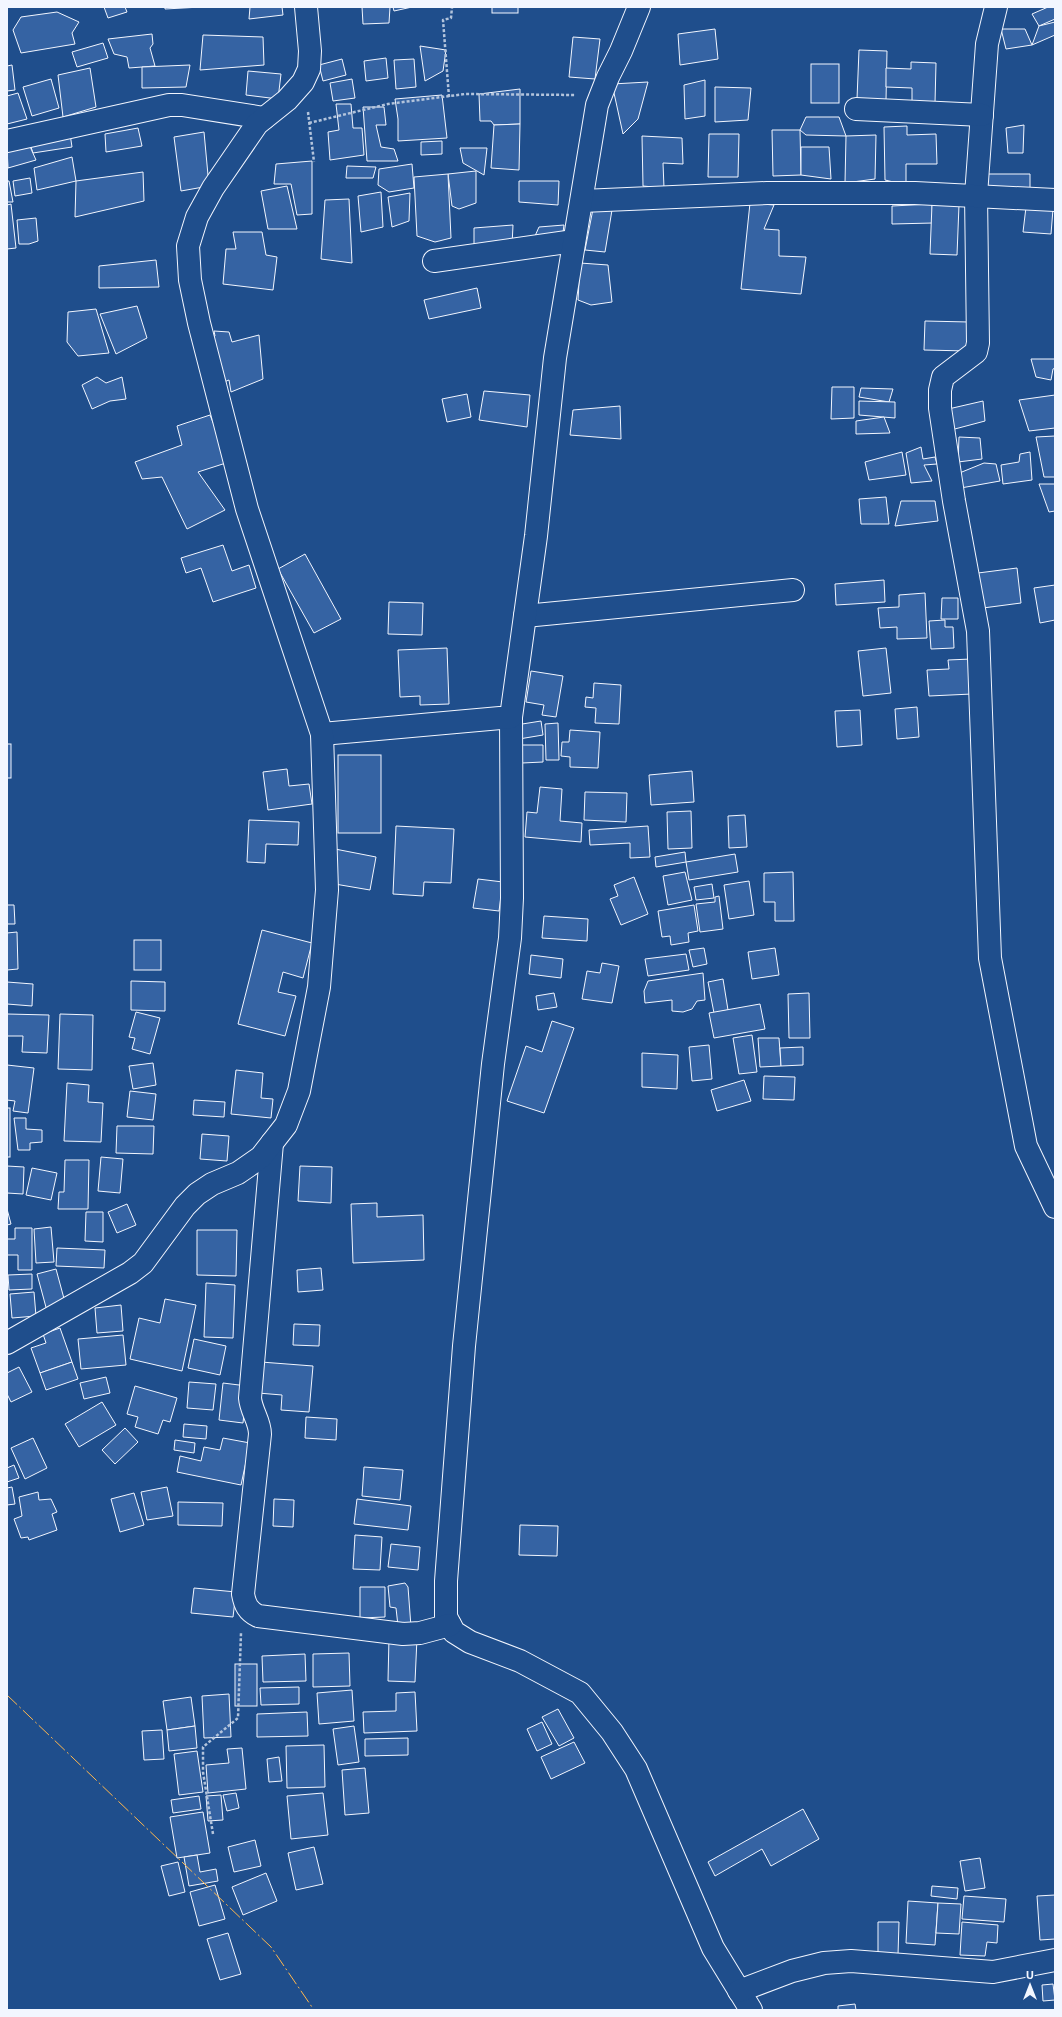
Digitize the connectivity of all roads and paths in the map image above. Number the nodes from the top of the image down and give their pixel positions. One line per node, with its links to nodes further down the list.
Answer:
1 (306, 7): 9 (street)
2 (452, 7): 5 (path)
3 (639, 7): 6 (street)
4 (996, 7): 8 (street)
5 (449, 97): 6 (path); 11 (path)
6 (601, 97): 14 (street)
7 (856, 109): 8 (street)
8 (982, 115): 12 (street)
9 (264, 118): 10 (street); 20 (street)
10 (7, 141)
11 (314, 162)
12 (976, 195): 13 (street); 14 (street); 22 (street)
13 (1055, 200)
14 (582, 201): 15 (street)
15 (574, 241): 16 (street); 18 (street)
16 (434, 261)
17 (793, 590): 18 (street)
18 (525, 616): 19 (street)
19 (511, 717): 20 (street); 25 (street)
20 (322, 734): 21 (street)
21 (272, 1143): 23 (street); 24 (street)
22 (1055, 1207)
23 (7, 1343)
24 (243, 1594): 25 (street); 26 (path)
25 (450, 1625): 28 (street)
26 (213, 1834)
27 (1055, 1960): 28 (street)
28 (739, 1991): 29 (street)
29 (751, 2010)

